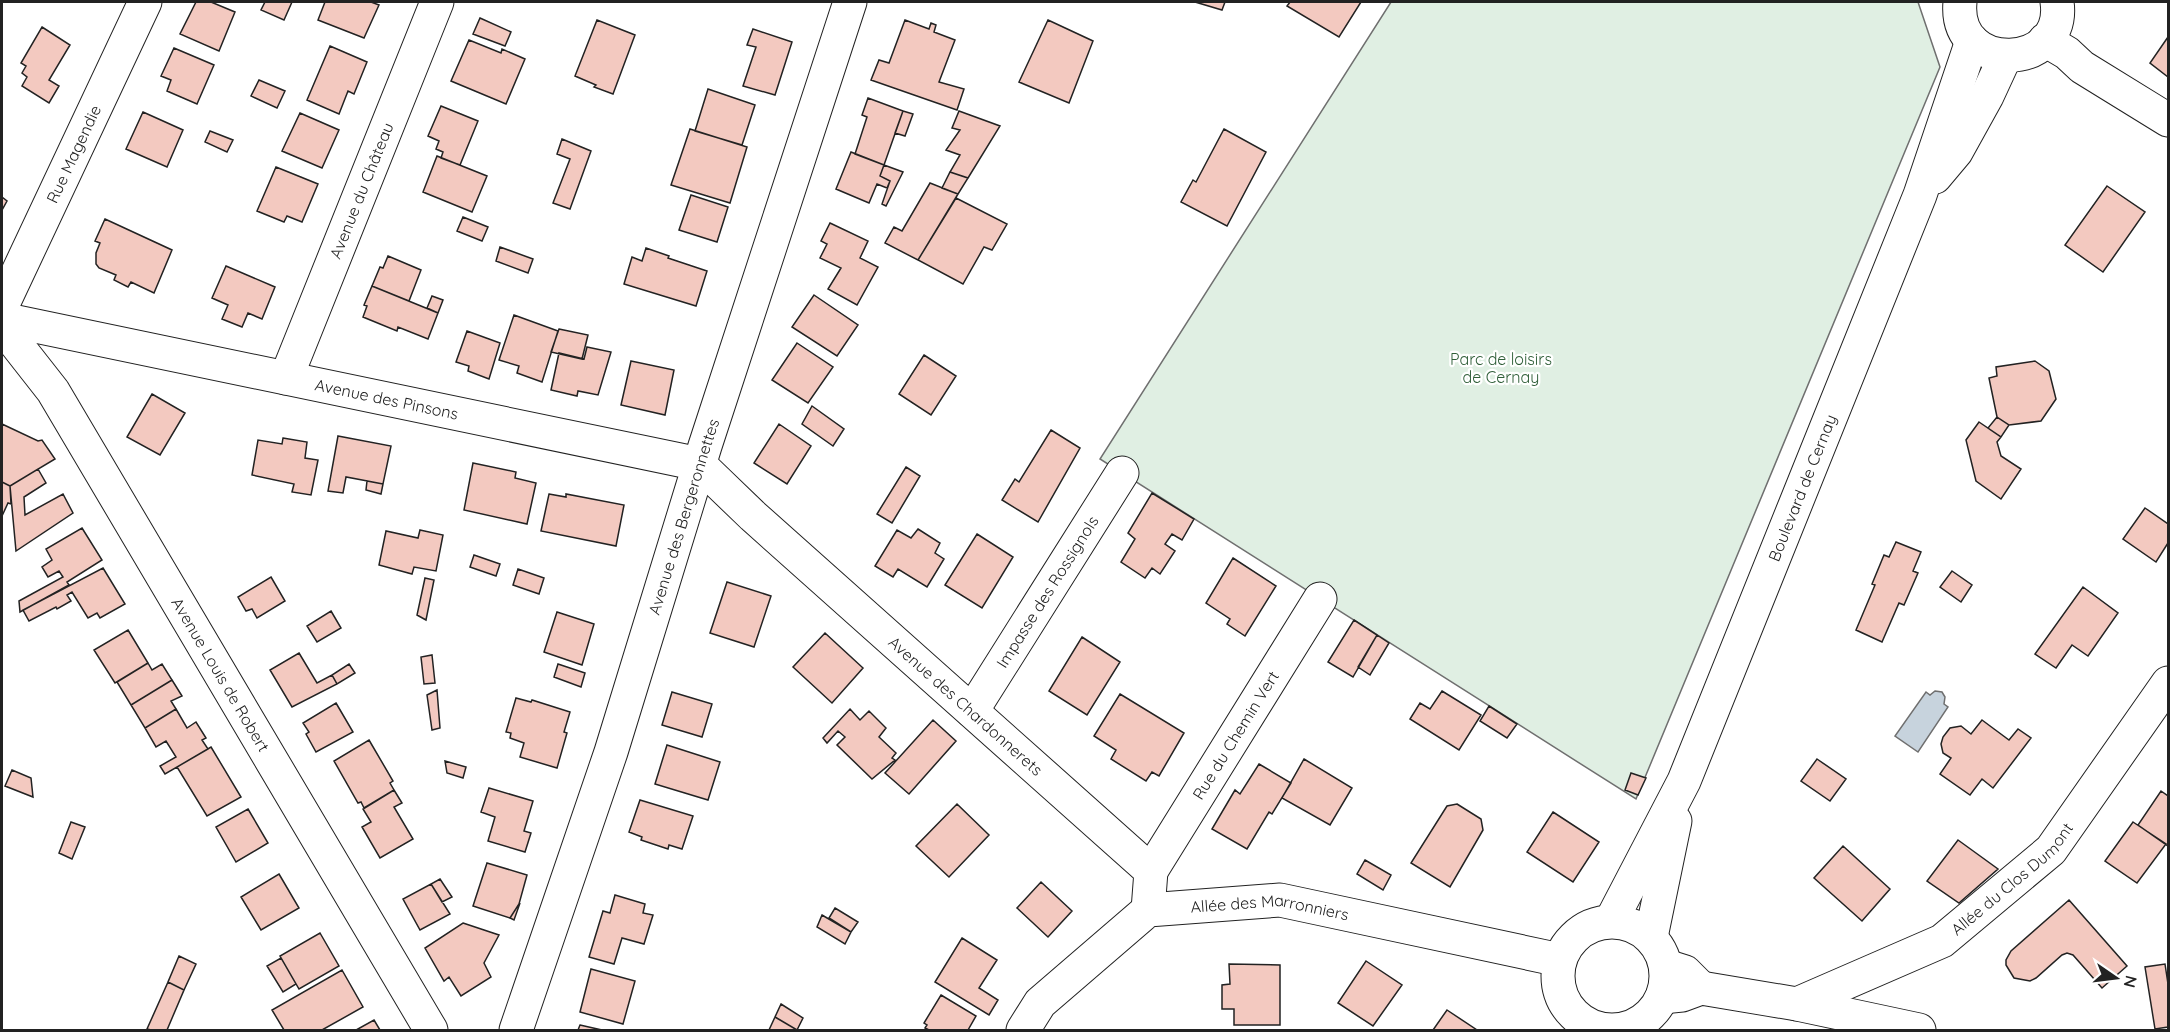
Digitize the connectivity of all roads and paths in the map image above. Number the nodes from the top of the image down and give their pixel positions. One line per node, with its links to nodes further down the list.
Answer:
1 (145, 2): 11 (street, Rue Magendie)
2 (437, 2): 14 (street, Avenue du Château)
3 (850, 2): 15 (street, Avenue des Bergeronnettes)
4 (1960, 2): 6 (street)
5 (2057, 2): 7 (street)
6 (1972, 40): 8 (street); 10 (street, Boulevard de Cernay)
7 (2045, 40): 8 (street); 9 (street)
8 (2006, 57): 10 (street, Boulevard de Cernay)
9 (2169, 120)
10 (1920, 195): 20 (street, Boulevard de Cernay)
11 (2, 306)
12 (2, 319): 14 (street, Avenue des Pinsons)
13 (2, 326): 29 (street, Avenue Louis de Robert)
14 (286, 378): 15 (street, Avenue des Pinsons)
15 (699, 464): 19 (street, Avenue des Chardonnerets); 30 (street, Avenue des Bergeronnettes)
16 (1122, 473): 19 (street, Impasse des Rossignols)
17 (1320, 598): 21 (street, Rue du Chemin Vert)
18 (2169, 683): 27 (street, Allée du Clos Dumont)
19 (972, 711): 21 (street, Avenue des Chardonnerets)
20 (1684, 781): 23 (street, Boulevard de Cernay); 24 (street, Boulevard de Cernay)
21 (1151, 871): 22 (street)
22 (1149, 910): 25 (street, Allée des Marronniers); 31 (street)
23 (1611, 921): 24 (street); 25 (street)
24 (1651, 937): 26 (street)
25 (1560, 960): 28 (street)
26 (1664, 981): 27 (street); 32 (street)
27 (1797, 1004): 33 (street)
28 (1566, 1020): 32 (street)
29 (431, 1030)
30 (516, 1030)
31 (1023, 1030)
32 (1613, 1030)
33 (1919, 1030)

